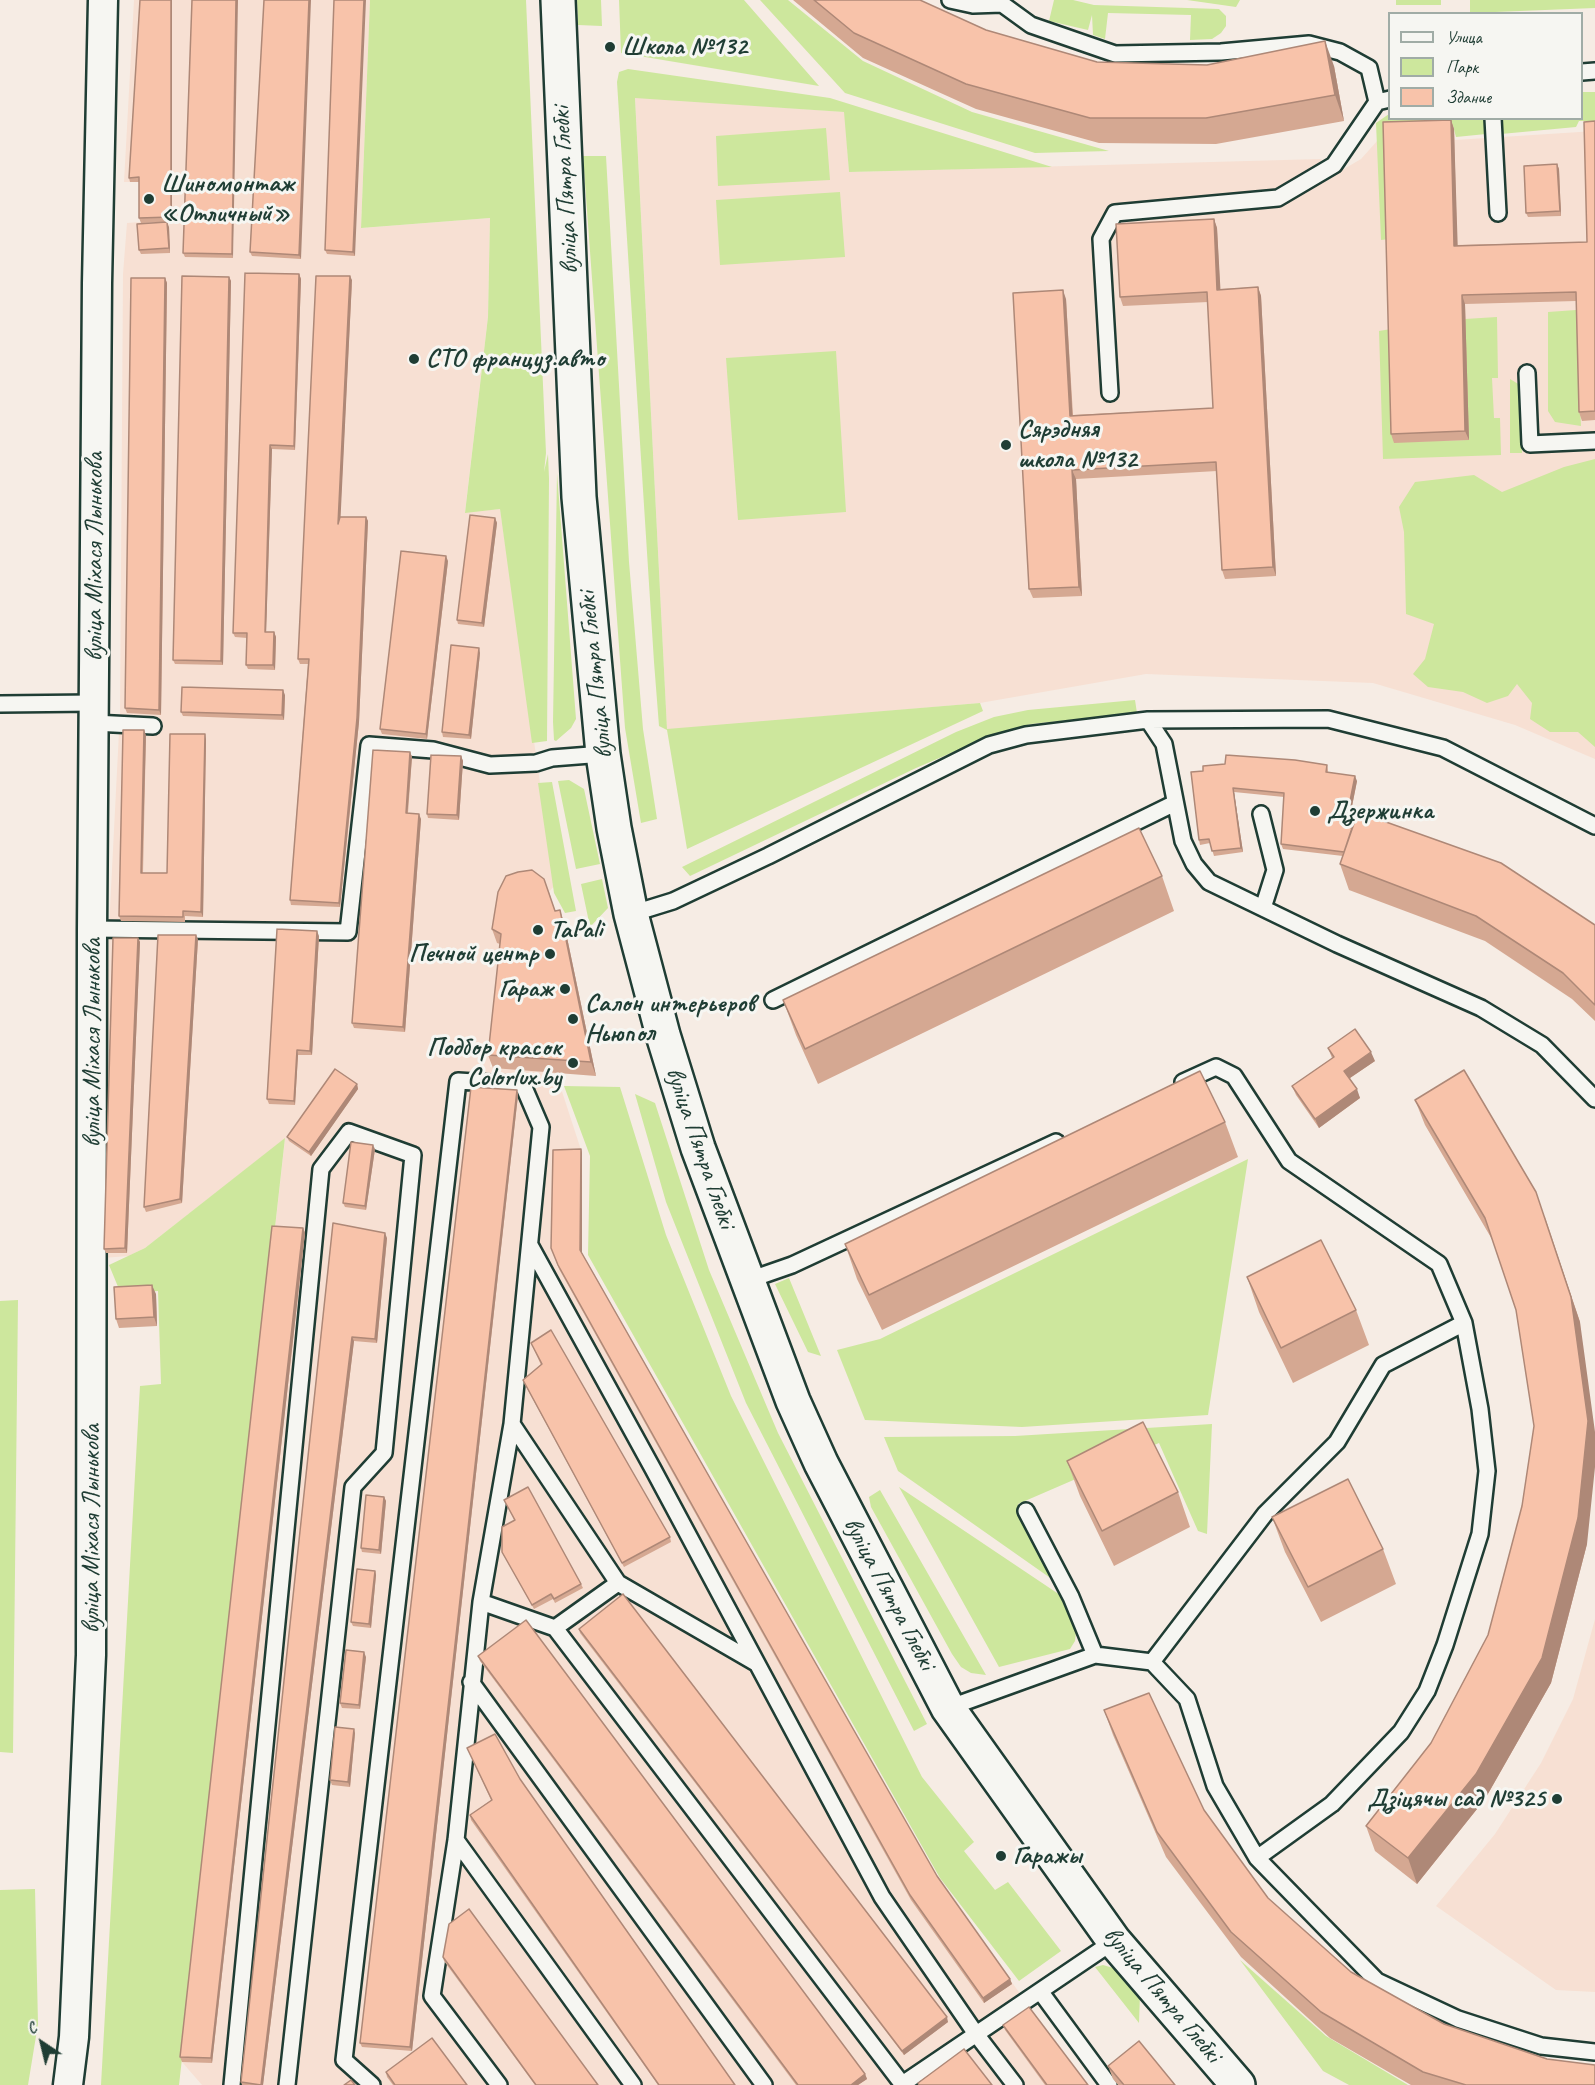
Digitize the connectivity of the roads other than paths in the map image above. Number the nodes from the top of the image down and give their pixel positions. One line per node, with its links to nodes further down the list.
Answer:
1 (103, 0): 12 (street, вуліца Міхася Лынькова)
2 (558, 0): 15 (main road, вуліца Пятра Глебкі)
3 (950, 0): 4 (lane)
4 (1004, 2): 5 (lane)
5 (1383, 100): 9 (lane)
6 (1493, 120): 7 (lane)
7 (1498, 213)
8 (1527, 373): 10 (lane)
9 (1110, 393)
10 (1595, 441)
11 (0, 704): 12 (lane)
12 (94, 713): 14 (lane); 21 (street, вуліца Міхася Лынькова)
13 (1148, 720): 16 (lane); 18 (lane); 20 (lane)
14 (153, 726)
15 (603, 754): 20 (main road, вуліца Пятра Глебкі); 21 (lane)
16 (1175, 803): 19 (lane); 22 (lane)
17 (1262, 814): 19 (lane)
18 (1595, 826)
19 (1263, 908): 24 (lane)
20 (631, 914): 27 (main road, вуліца Пятра Глебкі)
21 (92, 928): 45 (street, вуліца Міхася Лынькова)
22 (773, 1000)
23 (1172, 1087): 28 (lane)
24 (1595, 1099)
25 (1075, 1133): 27 (lane)
26 (530, 1245): 29 (lane); 36 (lane); 48 (lane)
27 (746, 1281): 38 (main road, вуліца Пятра Глебкі)
28 (1464, 1323): 35 (lane); 40 (lane)
29 (512, 1424): 31 (lane); 32 (lane)
30 (1026, 1511): 34 (lane)
31 (618, 1583): 33 (lane); 36 (lane)
32 (481, 1602): 33 (lane); 37 (lane)
33 (555, 1628): 52 (lane)
34 (1095, 1655): 35 (lane); 38 (lane)
35 (1152, 1662): 40 (lane)
36 (758, 1664): 43 (lane)
37 (471, 1682): 39 (lane); 51 (lane)
38 (948, 1708): 41 (main road, вуліца Пятра Глебкі)
39 (456, 1840): 49 (lane); 50 (lane)
40 (1257, 1858): 44 (lane)
41 (1114, 1941): 42 (lane); 55 (main road, вуліца Пятра Глебкі)
42 (1040, 1991): 43 (lane); 54 (lane)
43 (976, 2034): 52 (lane); 53 (lane)
44 (1595, 2052)
45 (68, 2085)
46 (232, 2085): 47 (lane)
47 (287, 2085)
48 (372, 2085)
49 (499, 2085)
50 (633, 2085)
51 (764, 2085)
52 (902, 2085)
53 (1015, 2085)
54 (1109, 2085)
55 (1238, 2085)

